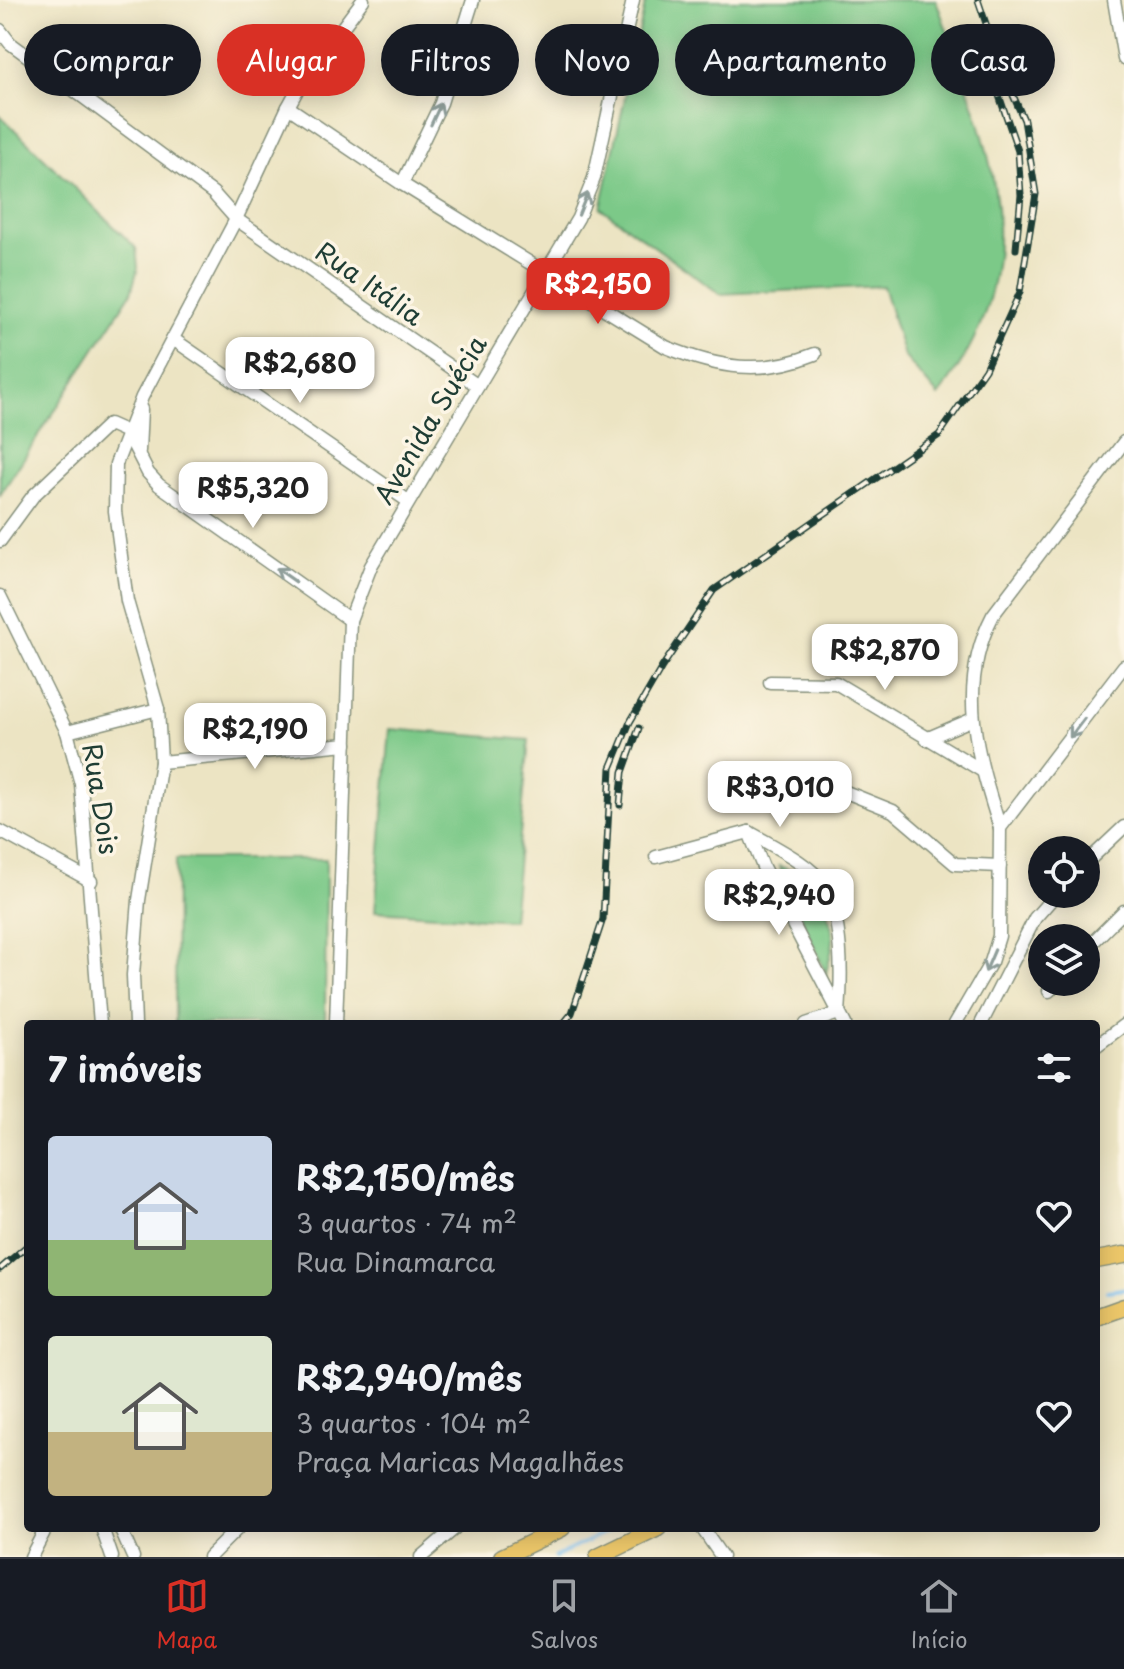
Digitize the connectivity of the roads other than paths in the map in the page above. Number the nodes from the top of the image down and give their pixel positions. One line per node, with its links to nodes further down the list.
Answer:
1 (363, 0): 7 (street)
2 (473, 0): 8 (street, one-way to 2)
3 (633, 0): 10 (street, Avenida Suécia, one-way to 3)
4 (1114, 0): 6 (street)
5 (0, 30): 9 (street, Rua Itália)
6 (1124, 59)
7 (288, 107): 8 (street); 9 (street)
8 (402, 184): 10 (street)
9 (236, 219): 11 (street); 13 (street, Rua Itália)
10 (546, 273): 12 (street); 13 (street, Avenida Suécia)
11 (173, 339): 14 (street); 18 (street)
12 (815, 354)
13 (478, 386): 18 (street, Avenida Suécia)
14 (142, 397): 15 (street); 17 (street)
15 (127, 432): 17 (street); 19 (street); 24 (street)
16 (1124, 442): 25 (street)
17 (139, 454): 21 (street, one-way to 17)
18 (408, 501): 21 (street, Avenida Suécia)
19 (0, 541)
20 (0, 596): 26 (street, Rua Dois)
21 (350, 620): 28 (street, Avenida Suécia)
22 (1124, 666): 33 (street, one-way to 33)
23 (770, 682): 27 (street)
24 (158, 709): 26 (street); 29 (street)
25 (973, 719): 27 (street); 30 (street)
26 (67, 732): 41 (street, Rua Dois)
27 (926, 739): 30 (street)
28 (346, 744): 29 (street); 48 (street, Avenida Suécia)
29 (161, 762): 47 (street)
30 (981, 770): 33 (street)
31 (779, 778): 39 (street)
32 (1124, 827): 36 (street)
33 (1000, 828): 39 (street)
34 (0, 831): 41 (street)
35 (749, 832): 37 (street); 38 (street); 40 (street)
36 (1100, 850)
37 (656, 857)
38 (793, 858): 40 (street); 45 (street)
39 (1000, 866): 49 (street, one-way to 49)
40 (763, 867): 45 (street)
41 (91, 881): 46 (street, Rua Dois)
42 (1044, 908): 50 (street)
43 (1124, 911): 44 (street)
44 (1100, 935)
45 (842, 1019)
46 (100, 1020)
47 (135, 1020)
48 (336, 1020)
49 (957, 1020)
50 (983, 1020)
51 (1124, 1025): 52 (street)
52 (1100, 1043)
53 (1124, 1255): 54 (main road)
54 (1100, 1259)
55 (1124, 1307): 56 (main road)
56 (1100, 1316)
57 (44, 1532): 65 (street)
58 (103, 1532): 66 (street)
59 (122, 1532): 67 (street)
60 (234, 1532): 68 (street)
61 (450, 1532): 69 (street)
62 (554, 1532): 70 (main road)
63 (650, 1532): 71 (main road)
64 (705, 1532): 72 (street)
65 (31, 1557)
66 (112, 1557)
67 (133, 1557)
68 (209, 1557)
69 (421, 1557)
70 (502, 1557)
71 (598, 1557)
72 (722, 1557)

